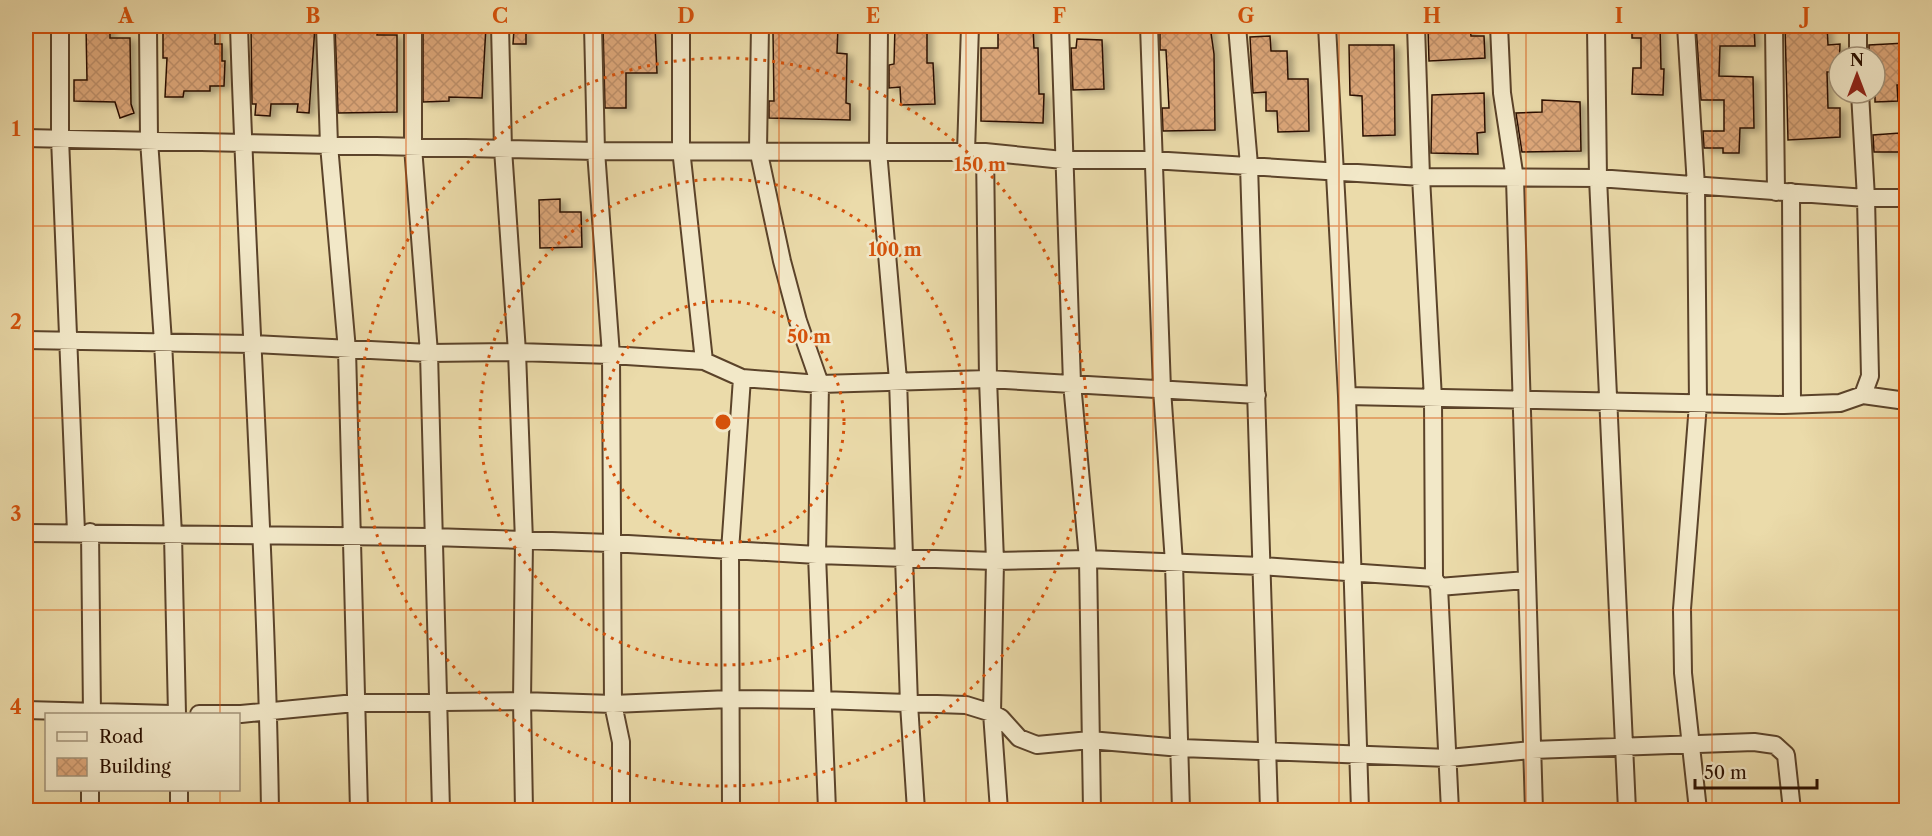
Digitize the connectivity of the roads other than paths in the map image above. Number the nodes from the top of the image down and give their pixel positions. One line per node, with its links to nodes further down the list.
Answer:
1 (60, 26): 25 (street)
2 (148, 26): 26 (street)
3 (239, 26): 27 (street)
4 (325, 26): 28 (street)
5 (413, 26): 29 (street)
6 (500, 26): 30 (street)
7 (593, 26): 33 (street)
8 (681, 26): 31 (street)
9 (760, 26): 32 (street)
10 (879, 26): 34 (street)
11 (970, 26): 35 (street)
12 (1060, 26): 37 (street)
13 (1149, 26): 38 (street)
14 (1237, 26): 39 (street)
15 (1327, 26): 40 (street)
16 (1416, 26): 41 (street)
17 (1499, 26): 43 (street)
18 (1596, 26): 42 (street)
19 (1686, 26): 44 (street)
20 (1774, 26): 45 (street)
21 (1858, 26): 22 (street)
22 (1858, 45)
23 (1861, 105): 46 (street)
24 (26, 138): 25 (street)
25 (60, 138): 26 (street); 49 (street)
26 (149, 140): 27 (street); 50 (street)
27 (243, 143): 28 (street); 51 (street)
28 (329, 145): 29 (street); 52 (street)
29 (413, 147): 30 (street); 54 (street)
30 (503, 149): 33 (street); 53 (street)
31 (681, 149): 32 (street); 33 (street); 56 (street)
32 (758, 150): 34 (street); 60 (street)
33 (596, 151): 55 (street)
34 (878, 151): 35 (street); 59 (street)
35 (966, 152): 36 (street)
36 (985, 152): 37 (street); 58 (street)
37 (1063, 160): 38 (street); 61 (street)
38 (1152, 160): 39 (street); 62 (street)
39 (1249, 165): 40 (street); 63 (street)
40 (1333, 171): 41 (street); 65 (street)
41 (1421, 177): 43 (street); 66 (street)
42 (1598, 178): 43 (street); 44 (street); 68 (street)
43 (1515, 179): 67 (street)
44 (1696, 186): 45 (street); 70 (street)
45 (1783, 192): 46 (street); 71 (street)
46 (1866, 198): 47 (street); 64 (street)
47 (1906, 198)
48 (26, 340): 49 (street)
49 (70, 340): 50 (street); 72 (street)
50 (163, 342): 51 (street); 74 (street)
51 (252, 344): 52 (street); 75 (street)
52 (347, 350): 54 (street); 76 (street)
53 (517, 352): 54 (street); 55 (street); 78 (street)
54 (429, 353): 77 (street)
55 (611, 355): 56 (street); 79 (street)
56 (704, 361): 57 (street)
57 (742, 378): 60 (street); 80 (street)
58 (988, 379): 59 (street); 61 (street); 84 (street)
59 (898, 380): 60 (street); 82 (street)
60 (820, 384): 81 (street)
61 (1072, 384): 62 (street); 83 (street)
62 (1162, 389): 63 (street); 85 (street)
63 (1257, 394): 86 (street)
64 (1863, 395): 69 (street); 71 (street)
65 (1347, 396): 66 (street); 87 (street)
66 (1433, 399): 67 (street); 89 (street)
67 (1521, 401): 68 (street); 88 (street)
68 (1608, 401): 70 (street); 105 (street)
69 (1906, 402)
70 (1698, 404): 71 (street); 104 (street)
71 (1792, 404)
72 (83, 532): 73 (street); 74 (street); 99 (street)
73 (26, 533)
74 (173, 535): 75 (street); 100 (street)
75 (263, 535): 76 (street); 98 (street)
76 (352, 536): 77 (street); 94 (street)
77 (432, 537): 78 (street); 92 (street)
78 (525, 542): 79 (street); 93 (street)
79 (611, 543): 80 (street); 95 (street)
80 (730, 551): 81 (street); 90 (street)
81 (817, 555): 82 (street); 91 (street)
82 (906, 557): 84 (street); 96 (street)
83 (1088, 560): 84 (street); 85 (street); 103 (street)
84 (995, 561): 101 (street)
85 (1174, 563): 86 (street); 106 (street)
86 (1261, 566): 87 (street); 107 (street)
87 (1351, 572): 89 (street); 109 (street)
88 (1527, 580): 89 (street); 108 (street)
89 (1437, 583): 110 (street)
90 (730, 699): 91 (street); 95 (street); 120 (street)
91 (821, 700): 96 (street); 121 (street)
92 (436, 701): 93 (street); 94 (street); 117 (street)
93 (522, 701): 95 (street); 118 (street)
94 (355, 703): 98 (street); 116 (street)
95 (612, 704): 119 (street)
96 (909, 704): 101 (street); 122 (street)
97 (26, 710): 99 (street)
98 (268, 710): 102 (street); 115 (street)
99 (92, 713)
100 (177, 713)
101 (992, 713): 103 (street); 123 (street)
102 (240, 714)
103 (1090, 740): 106 (street); 124 (street)
104 (1691, 742): 105 (street); 131 (street); 132 (street)
105 (1624, 747): 108 (street); 130 (street)
106 (1181, 748): 107 (street); 125 (street)
107 (1268, 749): 109 (street); 126 (street)
108 (1532, 750): 110 (street); 129 (street)
109 (1358, 754): 110 (street); 127 (street)
110 (1449, 758): 128 (street)
111 (90, 791): 113 (street)
112 (179, 791): 114 (street)
113 (90, 810)
114 (179, 810)
115 (270, 810)
116 (359, 810)
117 (441, 810)
118 (524, 810)
119 (621, 810)
120 (731, 810)
121 (827, 810)
122 (916, 810)
123 (999, 810)
124 (1092, 810)
125 (1181, 810)
126 (1269, 810)
127 (1360, 810)
128 (1450, 810)
129 (1534, 810)
130 (1627, 810)
131 (1698, 810)
132 (1792, 810)

